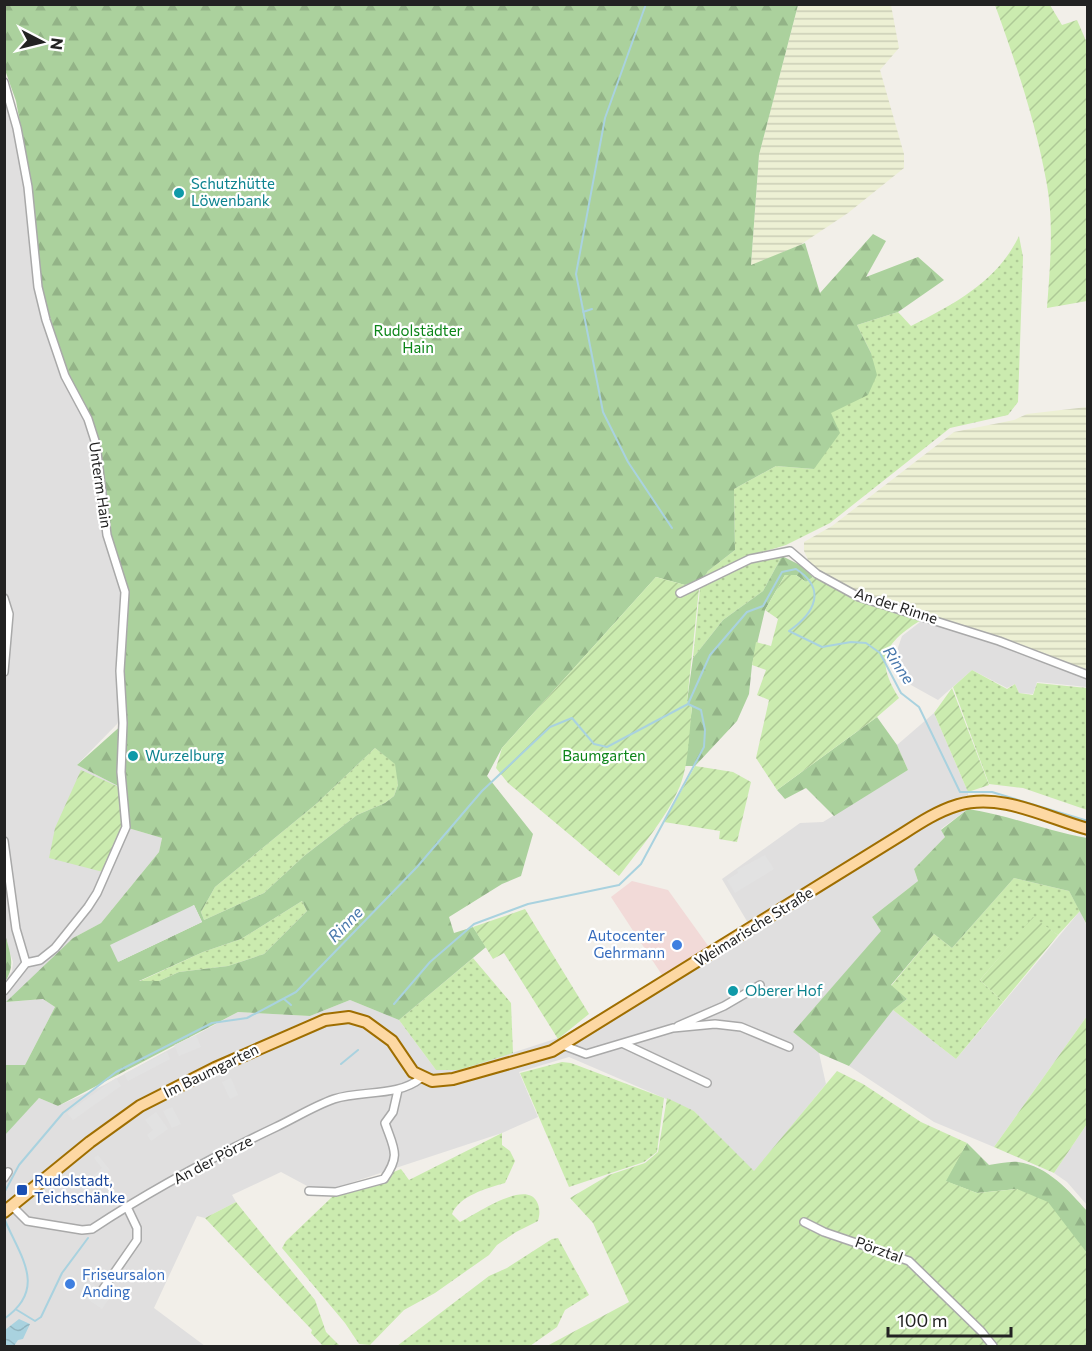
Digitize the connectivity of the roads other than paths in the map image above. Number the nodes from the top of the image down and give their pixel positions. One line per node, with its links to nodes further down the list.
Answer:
1 (4, 82): 8 (street, Unterm Hain)
2 (680, 593): 5 (street, An der Rinne)
3 (4, 598): 4 (street)
4 (4, 672)
5 (1088, 675)
6 (1088, 830): 13 (main road, Weimarische Straße)
7 (4, 842): 8 (street)
8 (26, 963): 10 (street)
9 (760, 985): 11 (street)
10 (4, 991)
11 (673, 1028): 12 (street); 14 (street)
12 (624, 1044): 13 (street); 16 (street)
13 (565, 1046): 15 (main road, Weimarische Straße)
14 (789, 1047)
15 (421, 1078): 17 (street, An der Pörze); 20 (main road, Im Baumgarten)
16 (708, 1083)
17 (398, 1089): 18 (street); 19 (street, An der Pörze)
18 (309, 1191)
19 (127, 1207): 20 (street, An der Pörze); 22 (street)
20 (8, 1209)
21 (804, 1222): 23 (street, Pörztal)
22 (103, 1289)
23 (993, 1347)

